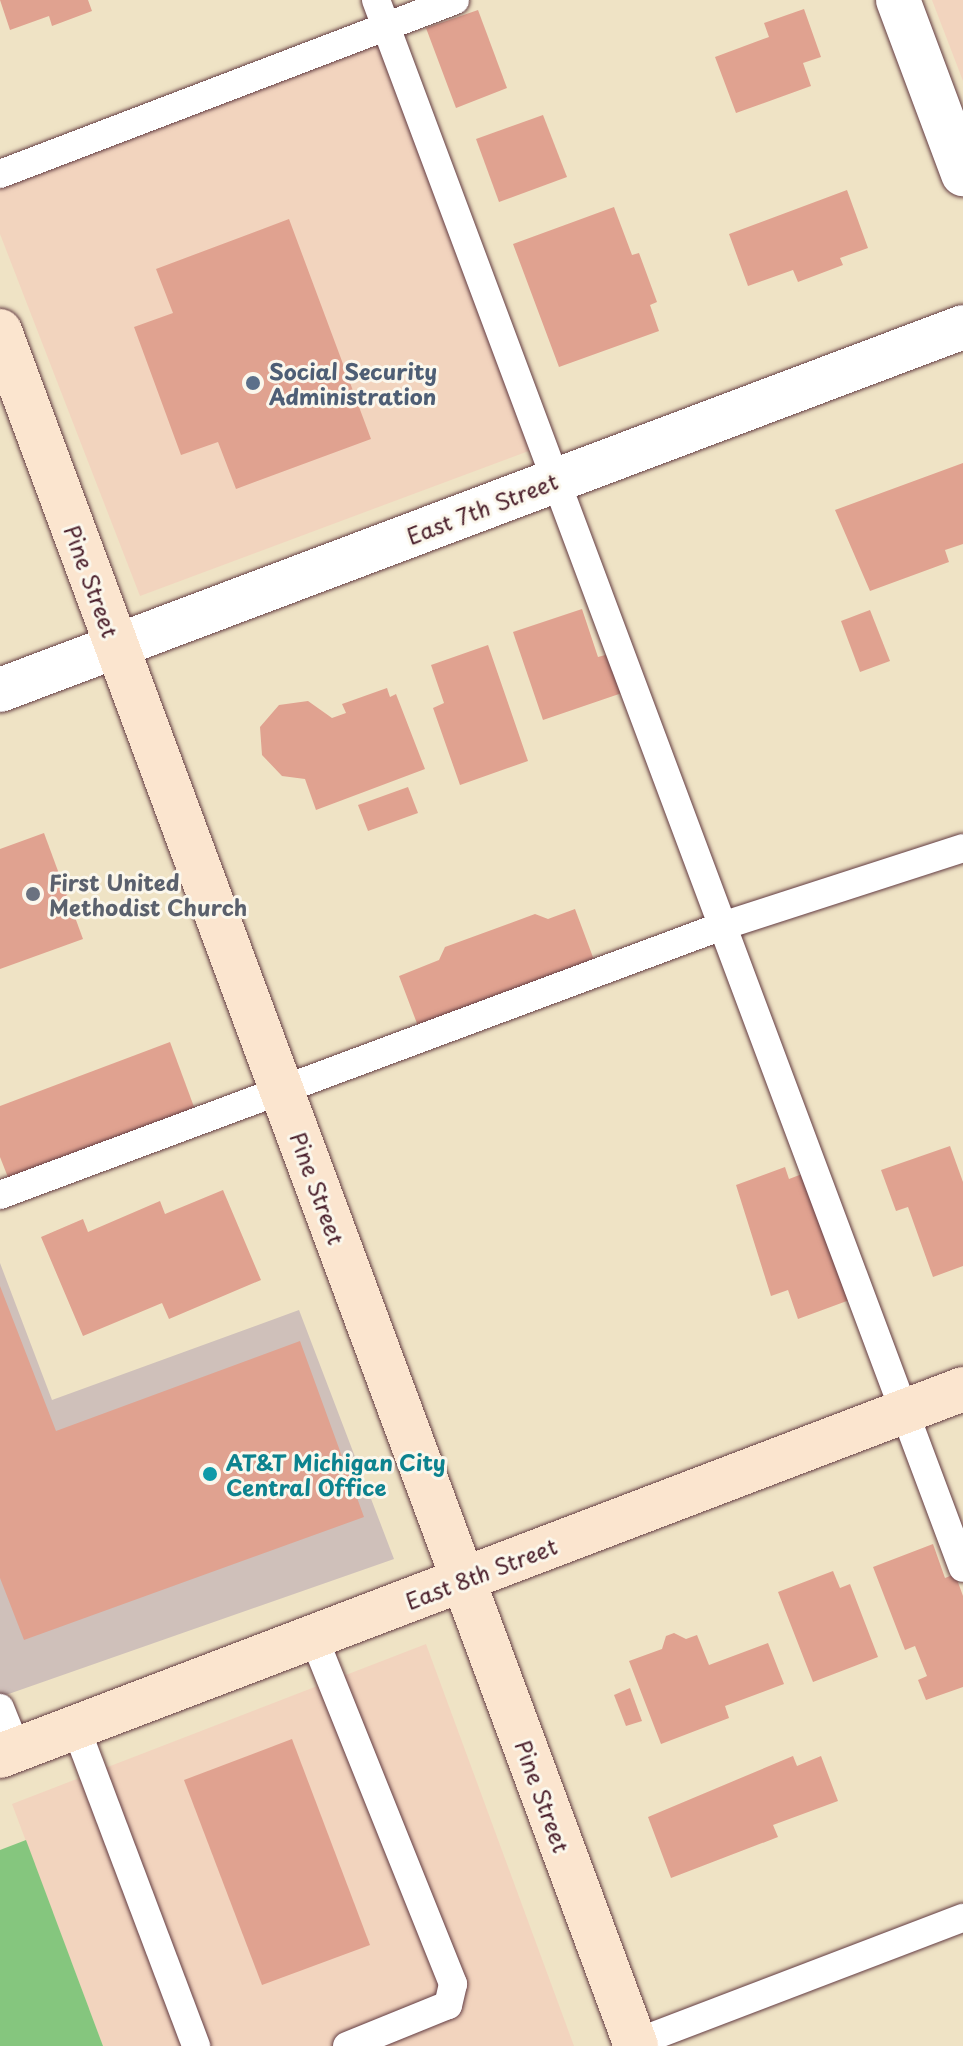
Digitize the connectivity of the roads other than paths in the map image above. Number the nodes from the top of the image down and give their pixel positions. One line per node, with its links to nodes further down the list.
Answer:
1 (455, 0): 3 (lane)
2 (898, 0): 5 (street)
3 (381, 13): 4 (lane); 8 (lane)
4 (0, 174)
5 (963, 174)
6 (963, 327): 8 (street, East 7th Street)
7 (0, 331): 9 (street, Pine Street)
8 (554, 481): 9 (street, East 7th Street); 12 (lane)
9 (116, 646): 10 (street, East 7th Street); 13 (street, Pine Street)
10 (0, 690)
11 (963, 848): 12 (lane)
12 (722, 926): 13 (lane); 16 (lane)
13 (282, 1090): 14 (lane); 18 (street, Pine Street)
14 (0, 1195)
15 (963, 1389): 16 (street, East 8th Street)
16 (905, 1411): 17 (lane); 18 (street, East 8th Street)
17 (963, 1568)
18 (463, 1579): 19 (street, East 8th Street); 24 (street, Pine Street)
19 (314, 1638): 21 (street, East 8th Street); 26 (lane)
20 (0, 1708): 22 (lane)
21 (76, 1728): 22 (street, East 8th Street); 25 (lane)
22 (8, 1753)
23 (963, 1918): 24 (lane)
24 (635, 2045)
25 (196, 2046)
26 (347, 2046)

